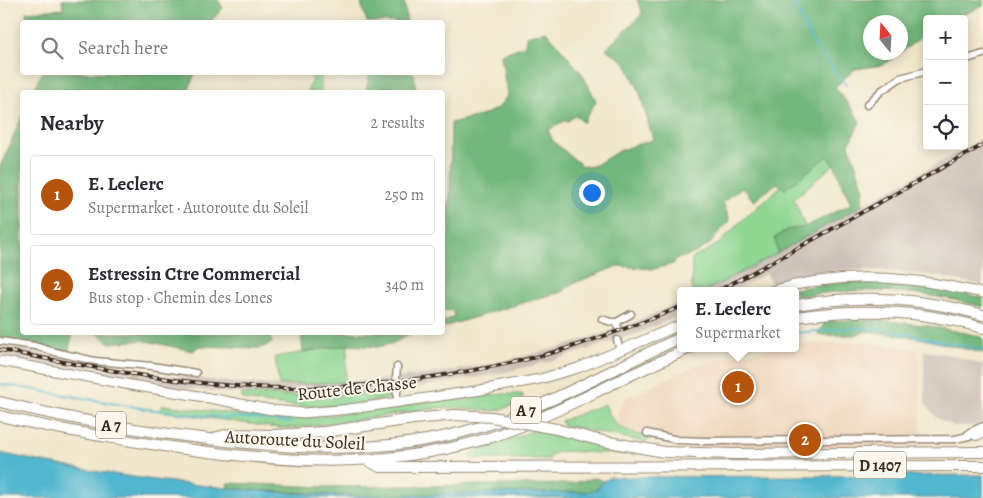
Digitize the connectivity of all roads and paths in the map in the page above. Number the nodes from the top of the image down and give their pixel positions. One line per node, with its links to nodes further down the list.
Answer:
1 (983, 54): 2 (street)
2 (968, 59)
3 (923, 72): 4 (street)
4 (867, 105)
5 (786, 287): 6 (main road)
6 (983, 293)
7 (799, 304): 9 (highway)
8 (631, 314): 12 (street)
9 (983, 315)
10 (799, 317): 14 (highway)
11 (602, 319): 12 (street)
12 (617, 322): 15 (street)
13 (677, 326): 19 (main road, Route de Chasse)
14 (983, 328)
15 (618, 329)
16 (677, 339): 33 (highway, Autoroute du Soleil / A 7)
17 (617, 340): 19 (street)
18 (0, 341): 23 (street)
19 (620, 350): 27 (main road, Route de Chasse)
20 (680, 352): 38 (highway, Autoroute du Soleil / A 7)
21 (0, 361): 27 (main road, Route de Chasse)
22 (397, 367): 24 (street)
23 (196, 373)
24 (396, 378)
25 (396, 390): 27 (street)
26 (0, 402): 33 (highway, Autoroute du Soleil / A 7)
27 (397, 402)
28 (0, 416): 38 (highway, Autoroute du Soleil / A 7)
29 (983, 426): 32 (street)
30 (647, 433): 32 (street)
31 (980, 433): 32 (street)
32 (964, 438)
33 (209, 439): 35 (highway, D 1407, bridge)
34 (983, 446): 35 (highway)
35 (960, 452): 36 (highway, D 1407)
36 (983, 452)
37 (983, 458): 39 (highway)
38 (368, 460): 39 (highway, D 1407)
39 (882, 465): 40 (highway, D 1407)
40 (983, 466)

